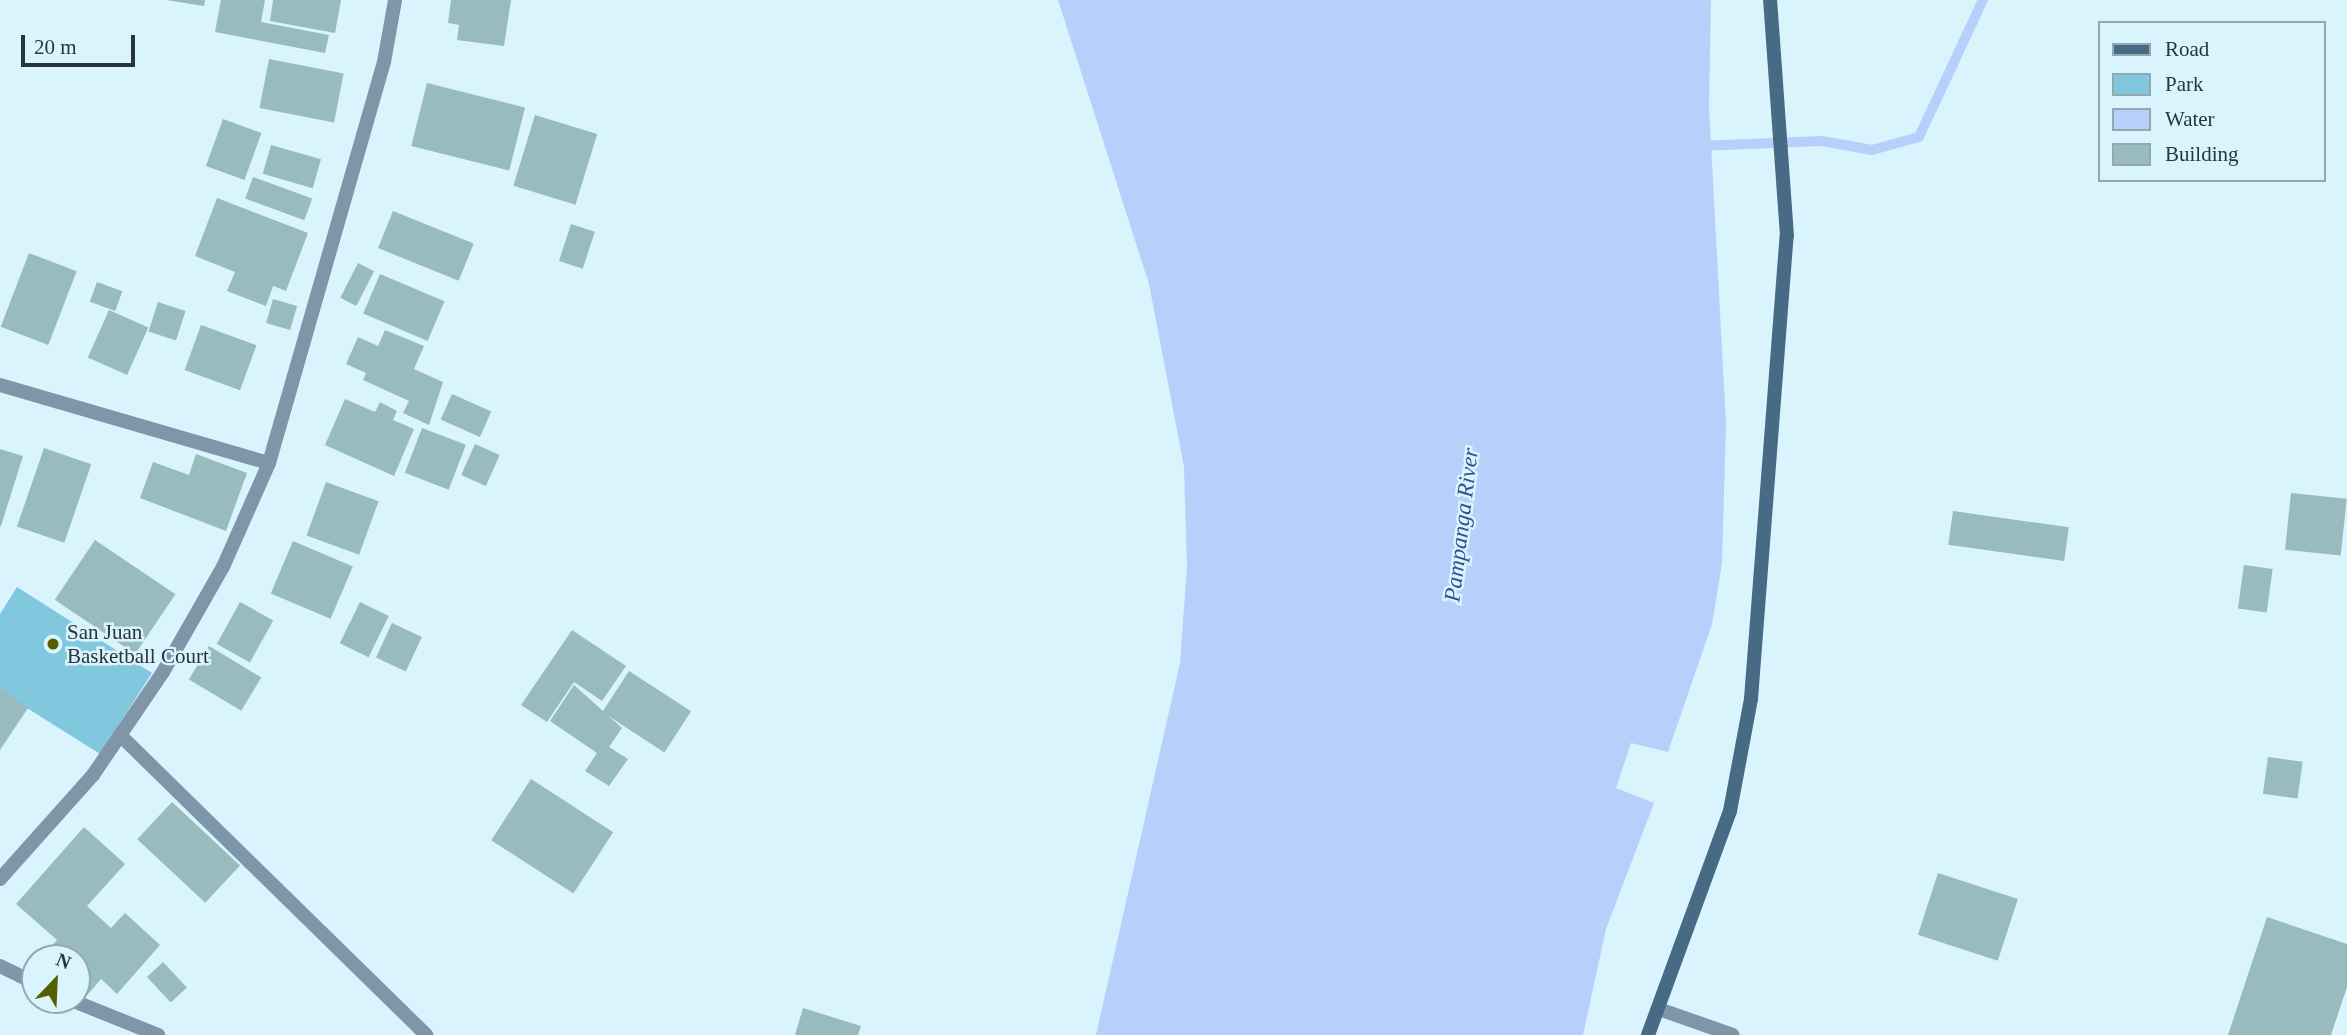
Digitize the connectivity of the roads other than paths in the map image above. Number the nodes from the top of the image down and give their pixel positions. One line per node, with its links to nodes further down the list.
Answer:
1 (395, 0): 4 (street)
2 (1770, 0): 10 (main road)
3 (0, 385): 4 (street)
4 (269, 463): 5 (street)
5 (120, 735): 6 (street); 12 (street)
6 (0, 879)
7 (0, 966): 8 (street)
8 (21, 976)
9 (91, 1008): 11 (street)
10 (1659, 1009): 13 (main road); 14 (street)
11 (158, 1035)
12 (426, 1035)
13 (1648, 1035)
14 (1733, 1035)

